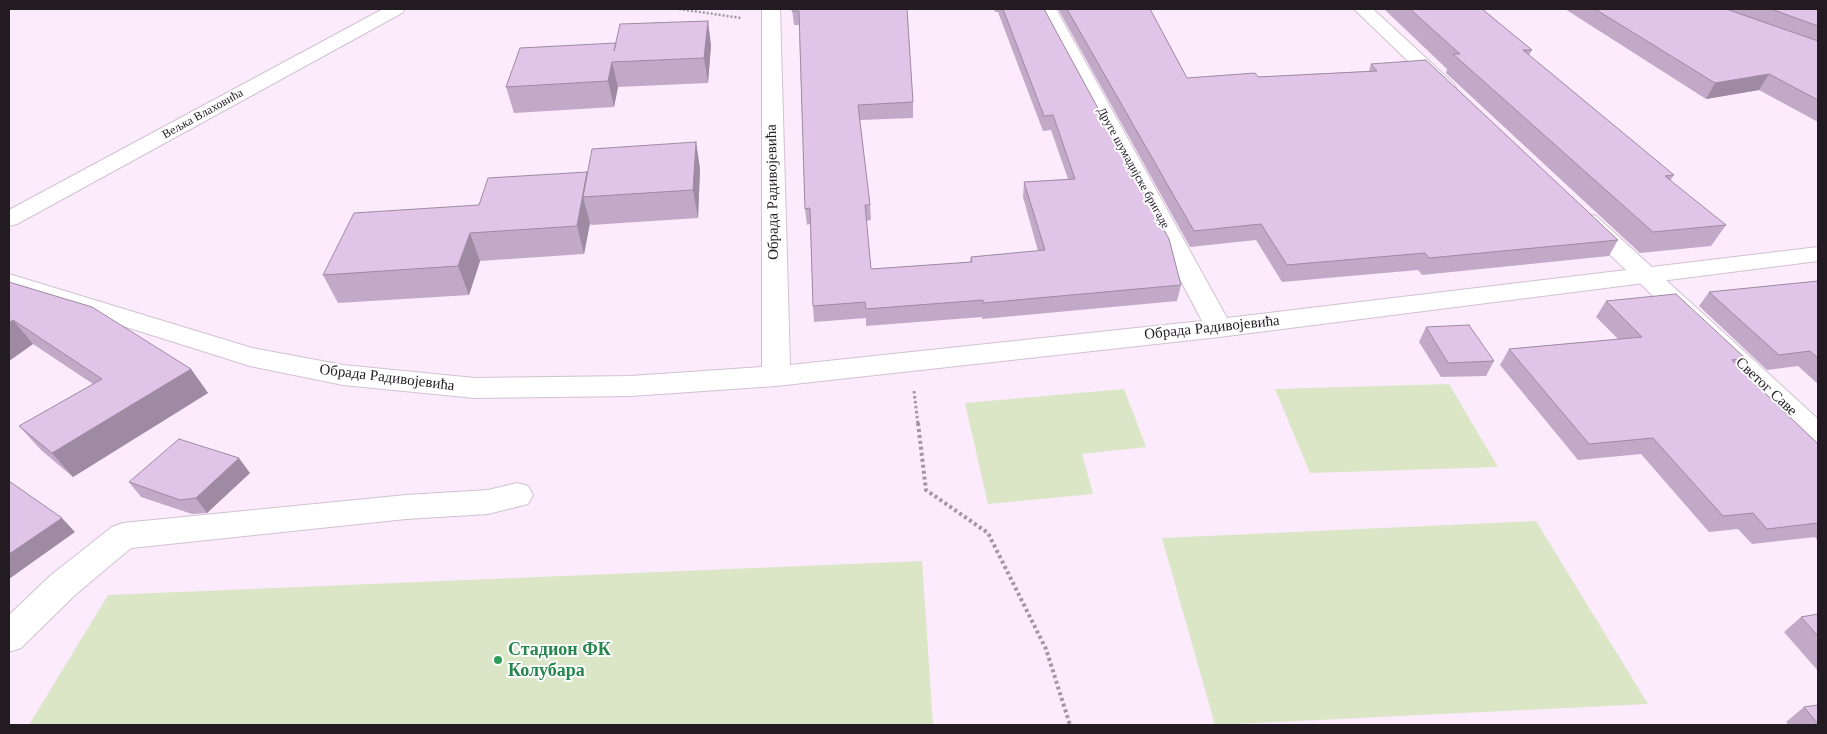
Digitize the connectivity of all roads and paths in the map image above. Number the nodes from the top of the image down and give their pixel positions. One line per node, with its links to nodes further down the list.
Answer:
1 (396, 9): 9 (street, Вељка Влаховића)
2 (679, 9): 6 (path)
3 (771, 9): 15 (street, Обрада Радивојевића)
4 (1047, 9): 13 (street, Друге шумадијске бригаде)
5 (1363, 9): 7 (street)
6 (743, 18)
7 (1462, 102)
8 (1576, 209): 11 (street, Светог Саве)
9 (9, 219)
10 (1818, 254): 11 (street, Обрада Радивојевића)
11 (1647, 276): 13 (street, Обрада Радивојевића); 16 (street, Светог Саве)
12 (9, 282): 15 (street, Обрада Радивојевића)
13 (1219, 328): 14 (street, Обрада Радивојевића)
14 (910, 361): 15 (street, Обрада Радивојевића); 19 (path)
15 (776, 376)
16 (1818, 436)
17 (517, 495): 18 (street)
18 (9, 637)
19 (1070, 725)

